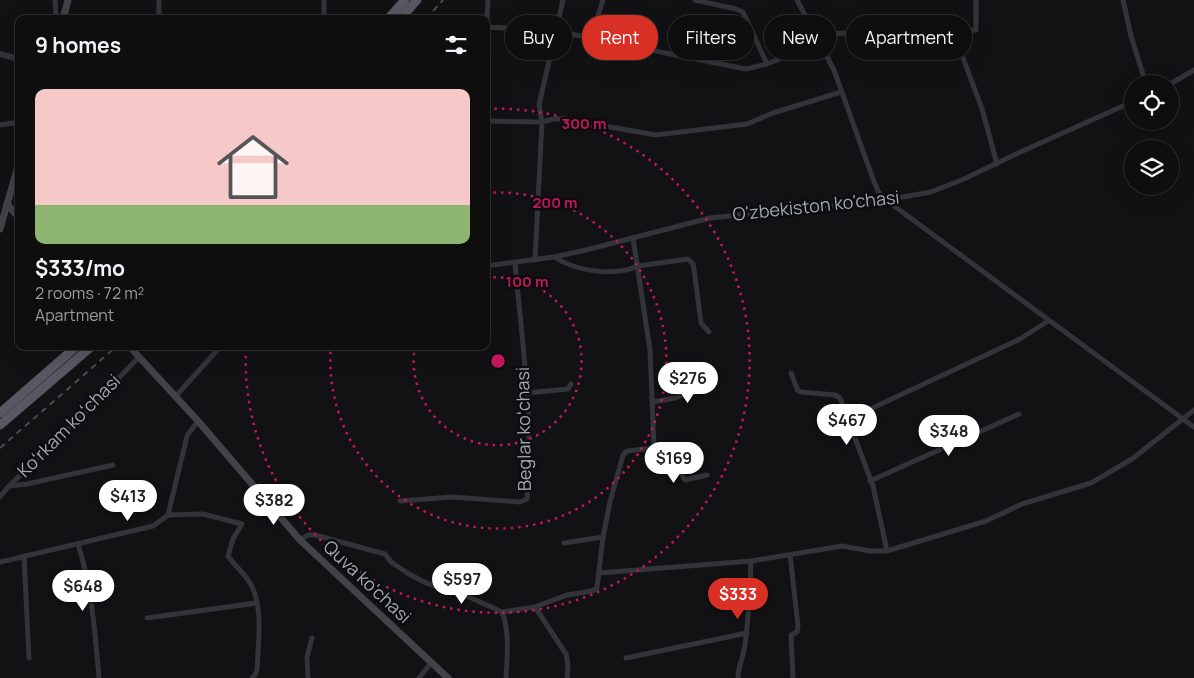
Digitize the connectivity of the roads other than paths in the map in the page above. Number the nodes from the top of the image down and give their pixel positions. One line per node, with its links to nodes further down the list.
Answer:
1 (55, 0): 14 (street)
2 (68, 0): 15 (main road)
3 (159, 0): 16 (street)
4 (324, 0): 17 (street)
5 (417, 0): 19 (highway)
6 (488, 0): 20 (street)
7 (563, 0): 21 (street)
8 (603, 0): 22 (street)
9 (695, 0): 34 (street)
10 (797, 0): 23 (street)
11 (976, 0): 26 (street)
12 (1123, 0): 36 (street)
13 (401, 2): 18 (highway)
14 (56, 15)
15 (64, 15)
16 (159, 15)
17 (324, 15)
18 (391, 15)
19 (404, 15)
20 (487, 15)
21 (559, 15)
22 (599, 15)
23 (805, 15)
24 (490, 26): 25 (street)
25 (505, 27)
26 (972, 30)
27 (658, 51): 34 (street)
28 (0, 54): 29 (street)
29 (15, 58)
30 (549, 60): 41 (street)
31 (777, 60): 34 (street)
32 (829, 60): 38 (street)
33 (964, 60): 44 (street)
34 (767, 64)
35 (1194, 70): 37 (street)
36 (1143, 75)
37 (1179, 79)
38 (841, 92): 41 (street); 46 (street)
39 (1124, 106): 44 (street, O'zbekiston ko'chasi)
40 (490, 121): 41 (street)
41 (542, 122): 52 (street)
42 (15, 123): 43 (street)
43 (0, 125)
44 (997, 164): 46 (street, O'zbekiston ko'chasi)
45 (15, 177): 47 (main road)
46 (886, 200): 50 (street, O'zbekiston ko'chasi); 56 (street)
47 (7, 204): 48 (main road); 49 (main road)
48 (15, 213)
49 (0, 229)
50 (633, 238): 51 (street, O'zbekiston ko'chasi); 55 (street)
51 (554, 257): 52 (street, O'zbekiston ko'chasi); 55 (street)
52 (535, 260): 53 (street, O'zbekiston ko'chasi)
53 (515, 263): 54 (street, O'zbekiston ko'chasi); 66 (street, Beglar koʻchasi)
54 (490, 266)
55 (638, 266): 57 (street); 68 (street)
56 (1048, 321): 72 (street); 73 (street)
57 (709, 332)
58 (72, 350): 70 (highway)
59 (87, 350): 75 (highway)
60 (133, 350): 62 (main road, Quva ko'chasi)
61 (217, 350): 67 (street)
62 (139, 357): 67 (main road, Quva ko'chasi); 81 (street, Koʻrkam koʻchasi)
63 (791, 373): 73 (street)
64 (571, 384): 66 (street)
65 (716, 384): 68 (street)
66 (526, 393): 83 (street, Beglar koʻchasi)
67 (175, 397): 74 (main road, Quva ko'chasi)
68 (654, 402): 77 (street)
69 (1194, 410): 72 (street)
70 (0, 413)
71 (1019, 414): 80 (street)
72 (1184, 419): 76 (street); 89 (street)
73 (850, 420): 80 (street)
74 (198, 421): 84 (street); 86 (main road, Quva ko'chasi)
75 (0, 425)
76 (1194, 428)
77 (654, 448): 79 (street); 85 (street)
78 (113, 464): 81 (street)
79 (707, 475)
80 (870, 481): 89 (street)
81 (9, 486): 82 (street, Koʻrkam koʻchasi)
82 (0, 496)
83 (400, 501)
84 (168, 515): 88 (street); 95 (street)
85 (603, 537): 87 (street); 94 (street)
86 (300, 540): 97 (street); 103 (main road, Quva ko'chasi)
87 (564, 543)
88 (78, 544): 91 (street); 104 (street)
89 (887, 550): 90 (street)
90 (790, 554): 92 (street); 112 (street)
91 (24, 556): 93 (street); 101 (street)
92 (751, 561): 94 (street); 99 (street)
93 (0, 562)
94 (599, 573): 96 (street)
95 (257, 604): 98 (street); 105 (street)
96 (534, 607): 97 (street); 110 (street)
97 (502, 612): 109 (street)
98 (147, 618)
99 (747, 633): 102 (street); 111 (street)
100 (312, 638): 106 (street)
101 (29, 658)
102 (626, 658)
103 (431, 663): 107 (street); 108 (main road, Quva ko'chasi)
104 (99, 678)
105 (252, 678)
106 (308, 678)
107 (419, 678)
108 (448, 678)
109 (506, 678)
110 (567, 678)
111 (738, 678)
112 (794, 678)

